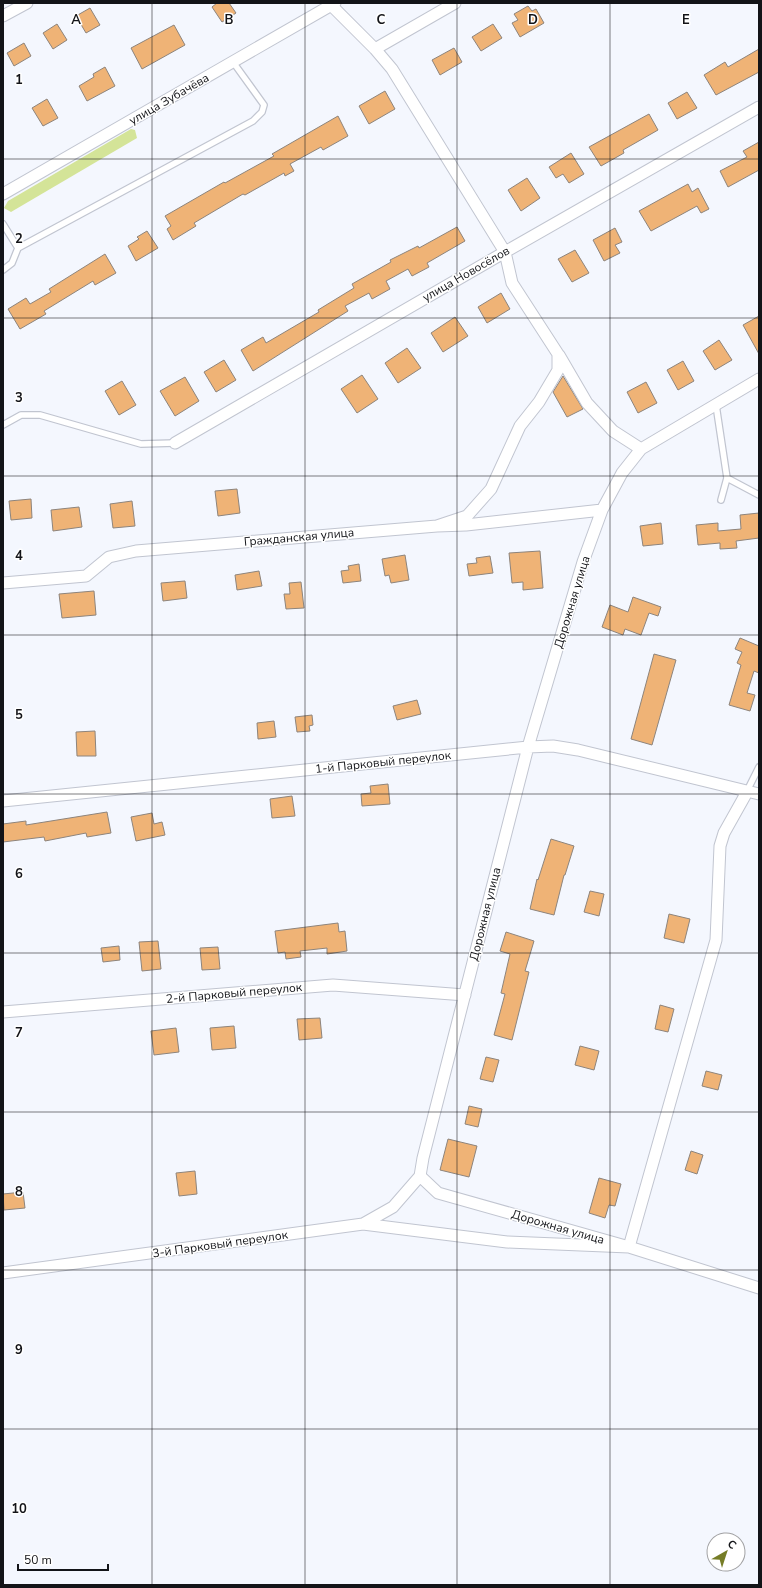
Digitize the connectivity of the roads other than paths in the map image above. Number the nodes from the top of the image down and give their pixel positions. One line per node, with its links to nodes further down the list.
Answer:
1 (26, 3): 4 (street)
2 (455, 3): 5 (street)
3 (332, 4): 5 (street); 6 (street, улица Зубачёва)
4 (3, 16)
5 (375, 49): 11 (street)
6 (233, 62): 8 (street, улица Зубачёва); 10 (lane)
7 (759, 107): 11 (street, улица Новосёлов)
8 (3, 194)
9 (3, 224): 10 (lane)
10 (18, 248): 12 (lane)
11 (505, 252): 13 (street); 17 (street, улица Новосёлов)
12 (3, 270)
13 (558, 354): 18 (street); 23 (street)
14 (759, 380): 15 (street, Дорожная улица)
15 (716, 405): 18 (street, Дорожная улица); 19 (lane)
16 (3, 425): 17 (lane)
17 (175, 443)
18 (641, 449): 22 (street, Дорожная улица)
19 (728, 478): 20 (lane); 21 (lane)
20 (759, 495)
21 (721, 500)
22 (602, 510): 23 (street, Гражданская улица); 25 (street, Дорожная улица)
23 (437, 526): 24 (street, Гражданская улица)
24 (3, 583)
25 (528, 747): 27 (street, 1-й Парковый переулок); 29 (street, 1-й Парковый переулок); 30 (street, Дорожная улица)
26 (759, 767): 27 (lane)
27 (747, 792): 28 (street, 1-й Парковый переулок); 34 (street)
28 (759, 794)
29 (3, 801)
30 (465, 995): 31 (street, 2-й Парковый переулок); 32 (street, Дорожная улица)
31 (3, 1012)
32 (420, 1176): 33 (street, 3-й Парковый переулок); 34 (street, Дорожная улица)
33 (363, 1224): 34 (street); 35 (street, 3-й Парковый переулок)
34 (629, 1247): 36 (street, Дорожная улица)
35 (3, 1273)
36 (759, 1288)

